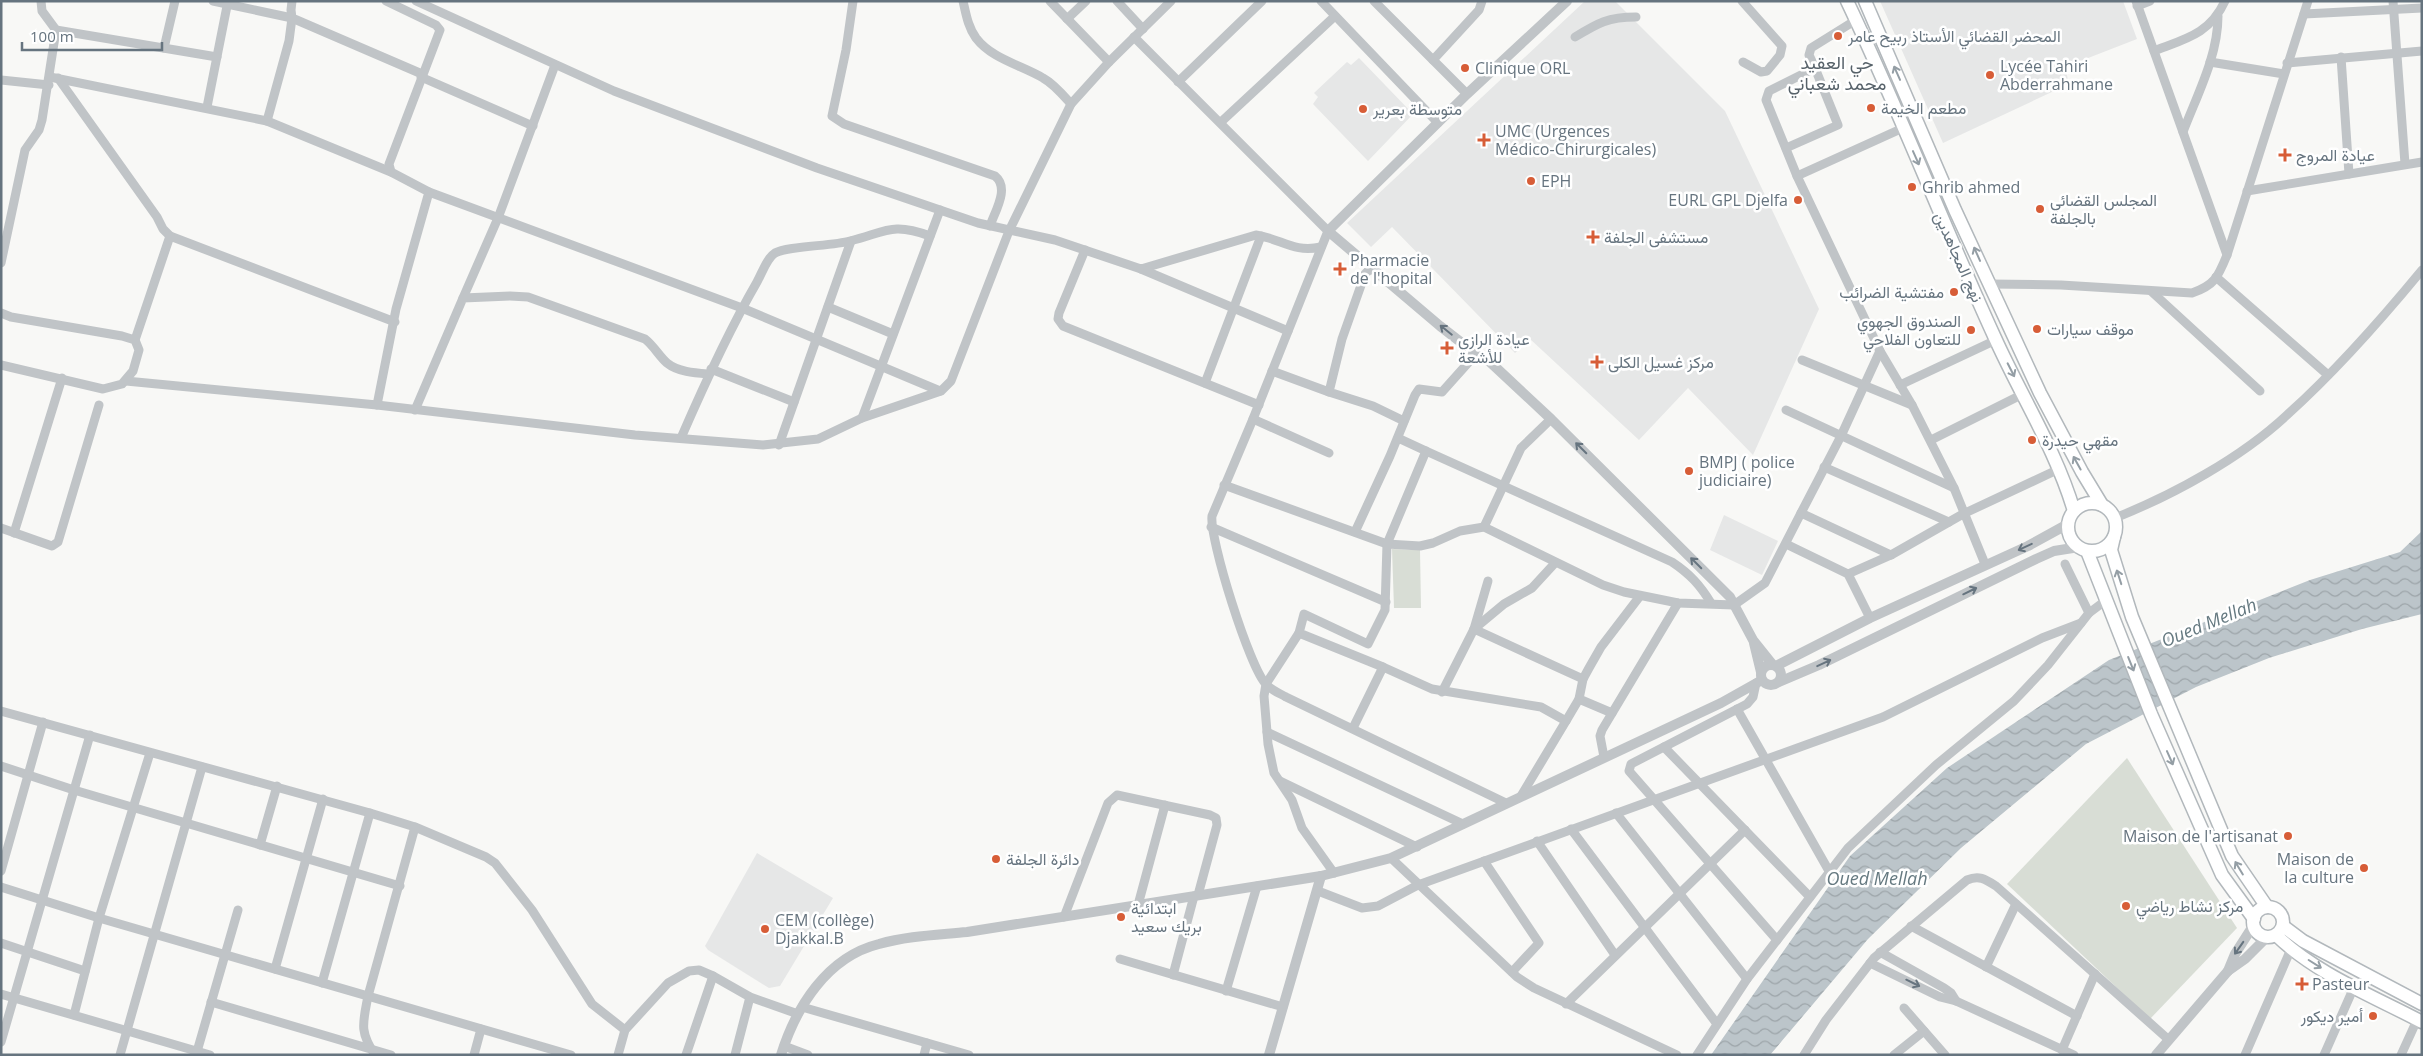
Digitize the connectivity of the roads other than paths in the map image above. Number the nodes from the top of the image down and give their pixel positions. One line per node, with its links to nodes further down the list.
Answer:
1 (42, 1): 36 (street)
2 (175, 1): 39 (street)
3 (214, 1): 24 (street)
4 (292, 1): 32 (street)
5 (386, 1): 53 (street)
6 (416, 1): 50 (street)
7 (853, 1): 76 (street)
8 (963, 1): 58 (street)
9 (1050, 1): 33 (street)
10 (1086, 1): 33 (street)
11 (1117, 1): 35 (street)
12 (1171, 1): 35 (street)
13 (1262, 1): 56 (street)
14 (1321, 1): 29 (street)
15 (1374, 1): 45 (street)
16 (1482, 1): 45 (street)
17 (1567, 1): 57 (street)
18 (1742, 1): 47 (street)
19 (1847, 1): 34 (main road, نهج المجاهدين)
20 (1865, 1): 91 (main road, نهج المجاهدين, one-way to 20)
21 (2150, 1): 25 (street)
22 (2226, 1): 30 (street)
23 (2308, 1): 28 (street)
24 (228, 3): 32 (street); 43 (street)
25 (2137, 4): 40 (street)
26 (2394, 5): 27 (street); 28 (street); 42 (street)
27 (2422, 8)
28 (2304, 14): 49 (street)
29 (1335, 16): 61 (street); 62 (street)
30 (2218, 16): 40 (street); 48 (street)
31 (1636, 17): 38 (street)
32 (292, 18): 53 (street); 60 (street)
33 (1067, 19): 46 (street)
34 (1856, 20): 51 (street); 64 (main road, نهج المجاهدين)
35 (1143, 29): 37 (street)
36 (56, 30): 39 (street); 55 (street)
37 (1134, 37): 46 (street); 56 (street)
38 (1575, 37)
39 (164, 48): 43 (street)
40 (2154, 51): 65 (street)
41 (2422, 51): 42 (street)
42 (2397, 53): 44 (street); 68 (street)
43 (217, 57): 59 (street)
44 (2341, 57): 49 (street); 70 (street)
45 (1433, 60): 57 (street)
46 (1109, 62): 58 (street)
47 (1743, 62)
48 (2210, 62): 52 (street); 65 (street)
49 (2287, 63): 52 (street)
50 (555, 65): 63 (street); 74 (street)
51 (1815, 68): 66 (street); 66 (street)
52 (2284, 74): 72 (street)
53 (421, 76): 63 (street); 69 (street)
54 (1, 80): 55 (street)
55 (52, 80): 59 (street); 79 (street); 86 (street)
56 (1178, 82): 61 (street)
57 (1468, 94): 62 (street)
58 (1072, 104): 77 (street)
59 (207, 107): 60 (street)
60 (267, 121): 69 (street)
61 (1221, 122): 78 (street)
62 (1438, 123): 78 (street)
63 (532, 126): 75 (street)
64 (1903, 128): 71 (street); 103 (main road, نهج المجاهدين, one-way to 103)
65 (2183, 132): 85 (street)
66 (1786, 148): 71 (street)
67 (2422, 162): 68 (street)
68 (2405, 164): 70 (street)
69 (391, 172): 73 (street)
70 (2349, 174): 72 (street)
71 (1798, 176): 104 (street)
72 (2247, 191): 85 (street)
73 (429, 192): 75 (street); 98 (street)
74 (940, 210): 76 (street); 80 (street)
75 (498, 218): 93 (street); 95 (street)
76 (990, 226): 77 (street)
77 (1009, 231): 84 (street); 117 (street)
78 (1328, 231): 83 (street); 87 (street)
79 (170, 236): 98 (street); 102 (street)
80 (930, 236): 82 (street); 100 (street)
81 (1261, 236): 83 (street); 88 (street); 96 (street)
82 (851, 241): 94 (street); 95 (street)
83 (1321, 247): 99 (street)
84 (1085, 250): 88 (street); 114 (street)
85 (2227, 255): 90 (street)
86 (1, 263)
87 (1372, 267): 105 (street, one-way to 87); 119 (street)
88 (1141, 269): 96 (street)
89 (2422, 270): 111 (street)
90 (2216, 277): 92 (street); 111 (street)
91 (1990, 284): 92 (street); 144 (main road, نهج المجاهدين, one-way to 91)
92 (2152, 292): 118 (street)
93 (463, 298): 109 (street); 126 (street)
94 (828, 307): 100 (street); 101 (street)
95 (742, 308): 101 (street); 109 (street)
96 (1234, 309): 99 (street); 114 (street)
97 (1, 313): 102 (street)
98 (395, 322): 123 (street)
99 (1288, 331): 110 (street)
100 (893, 334): 108 (street)
101 (816, 339): 108 (street); 121 (street)
102 (135, 340): 113 (street)
103 (1996, 340): 115 (street); 120 (main road, نهج المجاهدين, one-way to 120)
104 (1880, 351): 115 (street); 116 (street)
105 (1476, 354): 130 (street); 131 (street)
106 (1802, 360): 116 (street)
107 (1, 365): 112 (street)
108 (881, 367): 117 (street); 128 (street)
109 (710, 371): 121 (street); 133 (street)
110 (1272, 371): 119 (street); 124 (street)
111 (2328, 375): 148 (street)
112 (62, 378): 113 (street); 155 (street)
113 (126, 381): 123 (street)
114 (1205, 383): 124 (street)
115 (1900, 385): 125 (street)
116 (1864, 386): 125 (street); 132 (street)
117 (940, 391): 128 (street)
118 (2260, 391)
119 (1329, 392): 131 (street)
120 (2023, 394): 135 (street); 140 (main road, نهج المجاهدين)
121 (794, 402): 136 (street)
122 (99, 405): 155 (street)
123 (377, 405): 126 (street)
124 (1259, 405): 129 (street)
125 (1912, 405): 135 (street)
126 (415, 410): 133 (street)
127 (1786, 410): 132 (street)
128 (862, 418): 136 (street)
129 (1253, 419): 138 (street); 141 (street)
130 (1551, 419): 142 (street); 167 (street, one-way to 130)
131 (1404, 421): 134 (street)
132 (1841, 436): 139 (street); 143 (street)
133 (681, 438): 136 (street)
134 (1398, 438): 137 (street); 154 (street)
135 (1931, 440): 143 (street)
136 (780, 445)
137 (1426, 450): 142 (street); 157 (street)
138 (1328, 454)
139 (1824, 467): 146 (street); 149 (street)
140 (2058, 469): 145 (main road, نهج المجاهدين); 147 (street)
141 (1224, 485): 151 (street); 154 (street)
142 (1505, 487): 152 (street); 171 (street)
143 (1954, 488): 147 (street)
144 (2102, 505): 145 (main road); 148 (main road)
145 (2074, 511): 150 (main road)
146 (1801, 513): 158 (street); 160 (street)
147 (1964, 514): 149 (street); 162 (street)
148 (2115, 518): 156 (main road)
149 (1949, 522): 160 (street)
150 (2068, 524): 159 (main road); 162 (street, one-way to 162)
151 (1211, 527): 169 (street); 185 (street)
152 (1484, 527): 157 (street); 161 (street)
153 (1, 528): 155 (street)
154 (1355, 532): 157 (street)
155 (14, 533)
156 (2114, 537): 159 (main road); 243 (main road, one-way to 156)
157 (1387, 544): 169 (street)
158 (1786, 544): 164 (street); 167 (street)
159 (2083, 549): 168 (main road); 184 (street, one-way to 159)
160 (1891, 555): 164 (street)
161 (1555, 563): 166 (street); 175 (street)
162 (1984, 564): 173 (street)
163 (2065, 564): 172 (street)
164 (1848, 574): 173 (street)
165 (1488, 581): 175 (street)
166 (1640, 596): 170 (street); 182 (street)
167 (1732, 601): 171 (street); 177 (street)
168 (2105, 601): 172 (street); 247 (main road, one-way to 247)
169 (1386, 602): 178 (street)
170 (1678, 603): 171 (street); 190 (street)
171 (1711, 603)
172 (2089, 613): 174 (street)
173 (1870, 618): 180 (street)
174 (2081, 623): 199 (street); 228 (street)
175 (1474, 629): 182 (street); 186 (street)
176 (1299, 633): 178 (street); 179 (street); 185 (street)
177 (1753, 640): 180 (street); 183 (street)
178 (1368, 644): 179 (street)
179 (1360, 656): 181 (street)
180 (1775, 666): 183 (street); 184 (street)
181 (1383, 667): 186 (street); 193 (street)
182 (1583, 678): 187 (street)
183 (1760, 678): 184 (street); 188 (street); 198 (street)
184 (1779, 682)
185 (1266, 684): 193 (street); 194 (street)
186 (1442, 692): 191 (street)
187 (1578, 699): 190 (street); 191 (street)
188 (1737, 709): 196 (street); 199 (street)
189 (1, 711): 192 (street)
190 (1612, 713): 198 (street)
191 (1566, 721): 207 (street)
192 (44, 722): 195 (street); 202 (street)
193 (1353, 728): 210 (street)
194 (1267, 732): 203 (street); 216 (street)
195 (90, 735): 197 (street); 206 (street)
196 (1664, 746): 204 (street); 209 (street)
197 (150, 753): 201 (street); 212 (street)
198 (1604, 757): 207 (street)
199 (1764, 759): 204 (street); 228 (street)
200 (1, 766): 202 (street)
201 (202, 767): 205 (street); 215 (street)
202 (29, 775): 206 (street); 227 (street)
203 (1278, 780): 222 (street); 230 (street)
204 (1700, 782): 209 (street); 219 (street)
205 (277, 786): 208 (street); 221 (street)
206 (74, 790): 212 (street); 240 (street)
207 (1521, 796): 210 (street)
208 (323, 799): 213 (street); 224 (street)
209 (1654, 799): 214 (street); 226 (street)
210 (1506, 803): 216 (street)
211 (1165, 805): 238 (street); 242 (street); 245 (street)
212 (133, 808): 215 (street); 246 (street)
213 (370, 813): 217 (street); 229 (street)
214 (1616, 813): 218 (street); 237 (street)
215 (186, 823): 221 (street); 251 (street)
216 (1463, 824): 222 (street)
217 (415, 827): 233 (street); 290 (street)
218 (1571, 829): 220 (street); 249 (street)
219 (1745, 830): 226 (street); 239 (street)
220 (1538, 841): 225 (street); 258 (street)
221 (260, 845): 224 (street)
222 (1417, 847): 223 (street)
223 (1391, 858): 230 (street); 232 (street)
224 (308, 859): 229 (street); 262 (street)
225 (1484, 861): 232 (street); 265 (street)
226 (1710, 863): 237 (street); 252 (street)
227 (1, 871)
228 (1829, 871): 239 (street)
229 (352, 872): 233 (street); 270 (street)
230 (1334, 873): 231 (street)
231 (1321, 876): 234 (street); 236 (street)
232 (1418, 885): 236 (street); 265 (street)
233 (400, 886): 274 (street)
234 (1257, 886): 238 (street); 272 (street)
235 (1, 887): 240 (street)
236 (1318, 891): 281 (street)
237 (1678, 893): 249 (street); 269 (street)
238 (1196, 896): 242 (street); 266 (street)
239 (1810, 897): 252 (street)
240 (44, 900): 246 (street); 255 (street)
241 (2016, 904): 248 (street); 261 (street); 267 (street)
242 (1138, 905): 245 (street)
243 (2267, 907): 247 (main road); 250 (main road)
244 (238, 910): 257 (street)
245 (1064, 917): 283 (street)
246 (99, 918): 251 (street); 263 (street)
247 (2254, 923): 250 (main road); 264 (street, one-way to 264)
248 (1911, 926): 256 (street); 261 (street)
249 (1643, 928): 258 (street); 287 (street)
250 (2275, 933): 254 (main road); 264 (street); 280 (main road)
251 (154, 934): 257 (street); 289 (street)
252 (1777, 940): 269 (street)
253 (1, 943): 255 (street)
254 (2291, 949): 271 (main road, one-way to 271); 318 (street)
255 (28, 952): 263 (street); 276 (street)
256 (1880, 952): 260 (street); 277 (street)
257 (225, 955): 262 (street); 278 (street)
258 (1615, 955): 279 (street)
259 (1120, 959): 266 (street)
260 (1870, 963): 277 (street, one-way to 277); 313 (street)
261 (1986, 967): 285 (street)
262 (275, 969): 270 (street)
263 (85, 971): 284 (street)
264 (2228, 971): 292 (street)
265 (1512, 972): 279 (street)
266 (1173, 974): 272 (street)
267 (2095, 974): 285 (street); 292 (street)
268 (712, 976): 275 (street); 290 (street); 305 (street)
269 (1747, 979): 287 (street)
270 (322, 983): 274 (street)
271 (2354, 987): 286 (main road); 319 (street)
272 (1226, 991): 281 (street)
273 (1, 994): 276 (street)
274 (368, 996): 288 (street); 297 (street)
275 (750, 997): 283 (street); 306 (street)
276 (14, 998): 284 (street); 293 (street)
277 (1956, 1001): 296 (street)
278 (211, 1002): 297 (street); 298 (street)
279 (1566, 1004): 311 (street)
280 (2422, 1004)
281 (1283, 1008): 310 (street)
282 (1904, 1008): 291 (street)
283 (800, 1010): 294 (street); 295 (street)
284 (74, 1015): 289 (street)
285 (2077, 1016): 296 (street)
286 (2419, 1021): 320 (street)
287 (1717, 1024): 312 (street)
288 (481, 1029): 302 (street); 303 (street)
289 (127, 1030): 298 (street); 299 (street)
290 (625, 1030): 304 (street)
291 (1924, 1032): 314 (street); 315 (street)
292 (2169, 1040): 317 (street)
293 (1, 1042)
294 (928, 1044): 308 (street); 309 (street)
295 (782, 1050): 307 (street)
296 (2062, 1050): 316 (street)
297 (373, 1052): 301 (street)
298 (196, 1053): 300 (street)
299 (120, 1055)
300 (210, 1055)
301 (391, 1055)
302 (474, 1055)
303 (571, 1055)
304 (618, 1055)
305 (686, 1055)
306 (735, 1055)
307 (808, 1055)
308 (924, 1055)
309 (969, 1055)
310 (1269, 1055)
311 (1677, 1055)
312 (1697, 1055)
313 (1804, 1055)
314 (1894, 1055)
315 (1945, 1055)
316 (2074, 1055)
317 (2156, 1055)
318 (2245, 1055)
319 (2324, 1055)
320 (2401, 1055)

